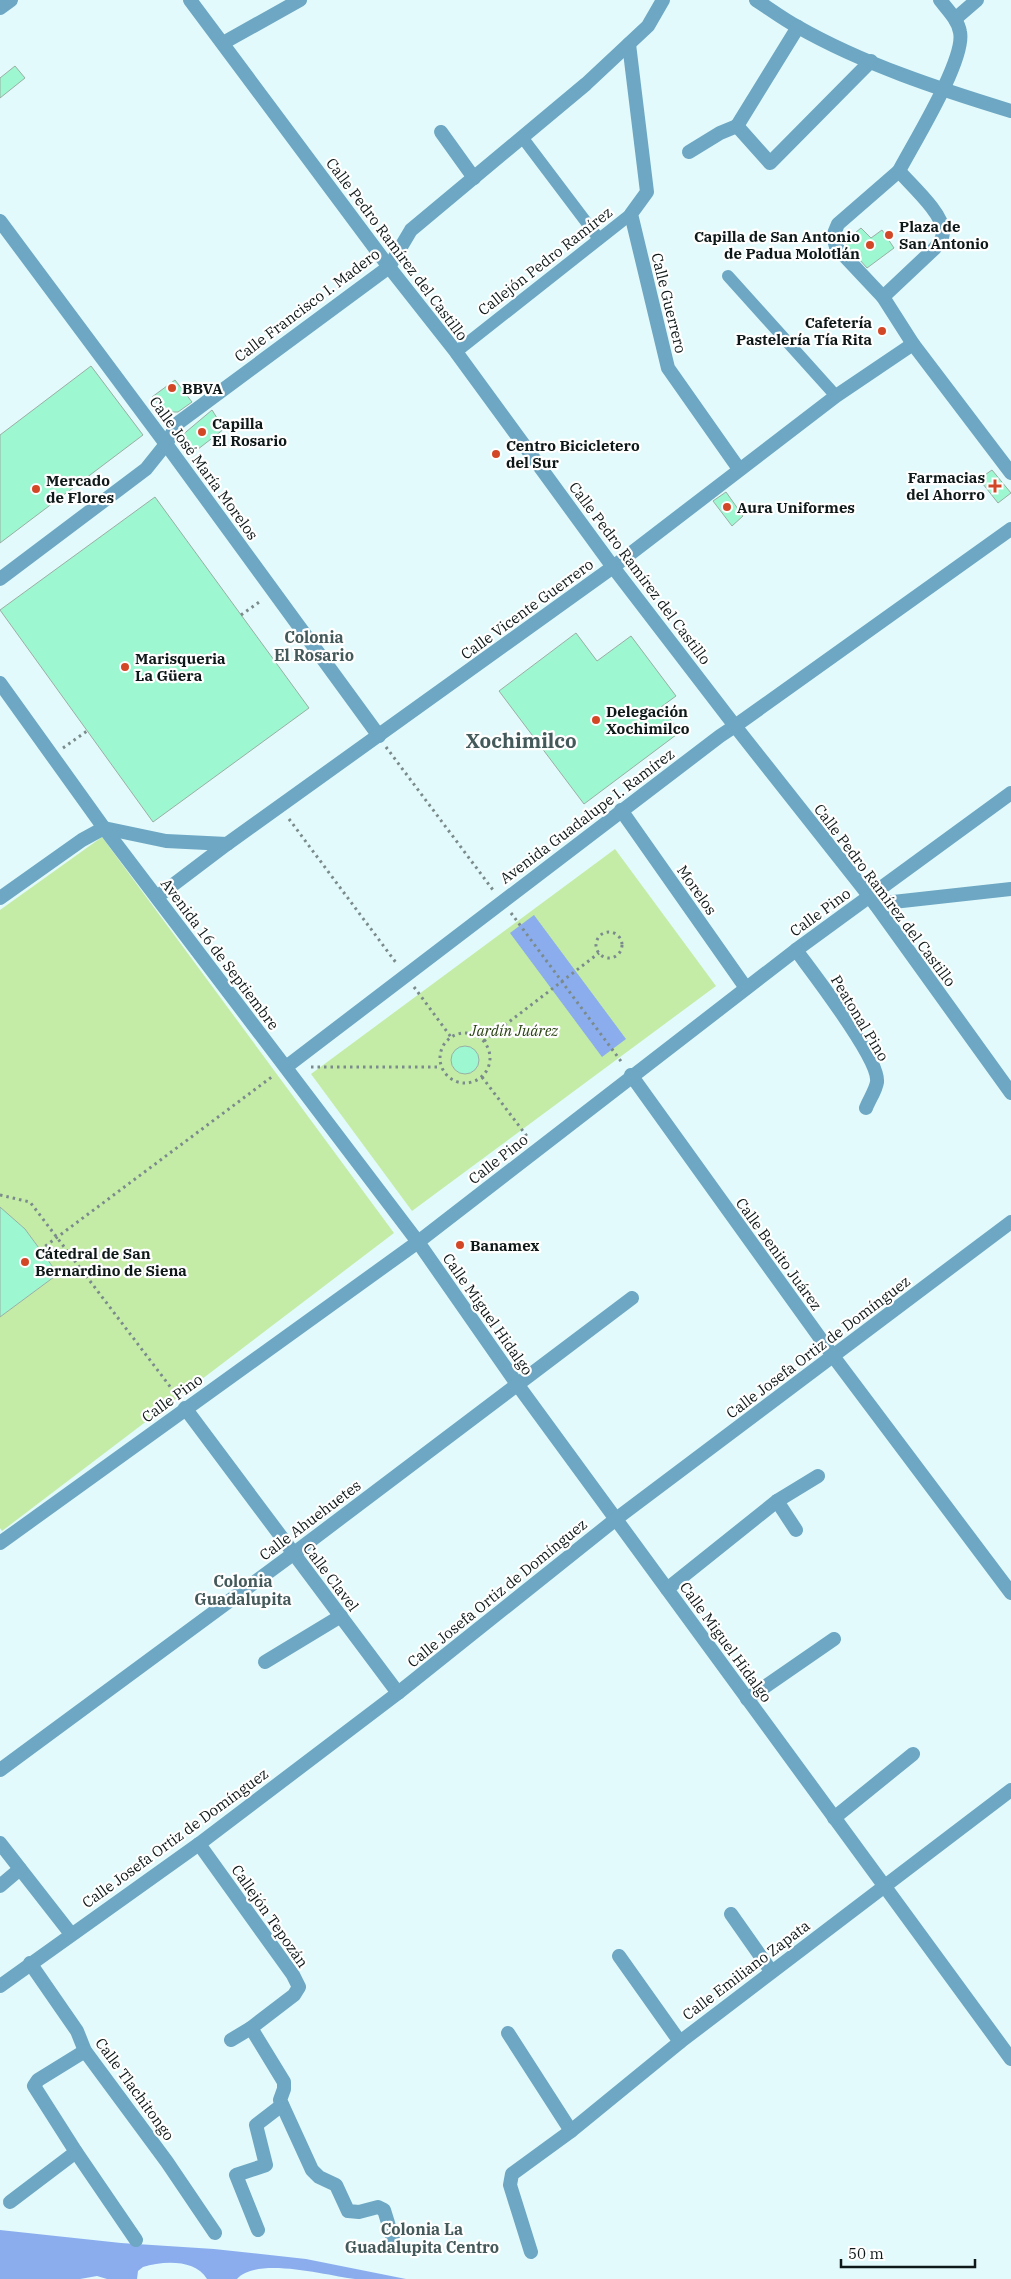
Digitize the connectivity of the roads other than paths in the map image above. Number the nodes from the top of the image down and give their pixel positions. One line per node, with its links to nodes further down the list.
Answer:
1 (11, 0): 8 (street)
2 (190, 0): 11 (street, Calle Pedro Ramírez del Castillo)
3 (300, 0): 11 (street)
4 (663, 0): 12 (street, Calle Francisco I. Madero)
5 (756, 0): 10 (street)
6 (940, 0): 9 (street)
7 (977, 0): 9 (street)
8 (0, 8)
9 (955, 19): 14 (street)
10 (798, 27): 13 (street); 16 (street)
11 (223, 43): 25 (street, Calle Pedro Ramírez del Castillo)
12 (629, 44): 18 (street, Calle Francisco I. Madero); 22 (street)
13 (871, 62): 14 (street); 16 (street)
14 (943, 90): 15 (street); 20 (street)
15 (1011, 111)
16 (737, 126): 19 (street)
17 (441, 132): 21 (street)
18 (522, 138): 21 (street, Calle Francisco I. Madero); 24 (street)
19 (689, 152)
20 (899, 171): 27 (street); 27 (street)
21 (474, 178): 25 (street, Calle Francisco I. Madero)
22 (631, 214): 24 (street, Callejón Pedro Ramírez); 32 (street, Calle Guerrero)
23 (0, 221): 31 (street, Calle José María Morelos)
24 (599, 239): 29 (street, Callejón Pedro Ramírez)
25 (389, 267): 29 (street, Calle Pedro Ramírez del Castillo); 31 (street, Calle Francisco I. Madero)
26 (728, 276): 30 (street)
27 (884, 297): 28 (street)
28 (913, 344): 30 (street, Calle Vicente Guerrero); 33 (street)
29 (456, 352): 35 (street, Calle Pedro Ramírez del Castillo)
30 (836, 396): 32 (street, Calle Vicente Guerrero)
31 (166, 444): 36 (street, Calle Francisco I. Madero); 39 (street, Calle José María Morelos)
32 (739, 469): 35 (street, Calle Vicente Guerrero)
33 (1011, 473)
34 (1011, 529): 38 (street, Avenida Guadalupe I. Ramírez)
35 (613, 567): 38 (street, Calle Pedro Ramírez del Castillo); 39 (street, Calle Vicente Guerrero)
36 (0, 579)
37 (0, 683): 42 (street, Avenida 16 de Septiembre)
38 (735, 726): 41 (street, Avenida Guadalupe I. Ramírez); 47 (street, Calle Pedro Ramírez del Castillo)
39 (379, 736): 43 (street, Calle Vicente Guerrero)
40 (1011, 793): 47 (street, Calle Pino)
41 (622, 810): 49 (street, Morelos); 50 (street, Avenida Guadalupe I. Ramírez)
42 (104, 828): 43 (street); 45 (street, Avenida 16 de Septiembre); 46 (street)
43 (228, 844): 45 (street, Calle Vicente Guerrero)
44 (1011, 888): 47 (street)
45 (157, 897): 50 (street, Avenida 16 de Septiembre)
46 (0, 898)
47 (872, 901): 48 (street, Calle Pino); 52 (street, Calle Pedro Ramírez del Castillo)
48 (796, 950): 49 (street, Calle Pino); 53 (street, Peatonal Pino)
49 (746, 988): 51 (street, Calle Pino)
50 (286, 1067): 55 (street, Avenida 16 de Septiembre)
51 (632, 1076): 55 (street, Calle Pino); 57 (street, Calle Benito Juárez)
52 (1011, 1092)
53 (866, 1108)
54 (1011, 1222): 57 (street, Calle Josefa Ortiz de Domínguez)
55 (418, 1242): 58 (street, Calle Miguel Hidalgo); 59 (street, Calle Pino)
56 (632, 1298): 58 (street, Calle Ahuehuetes)
57 (833, 1356): 62 (street, Calle Josefa Ortiz de Domínguez); 67 (street, Calle Benito Juárez)
58 (517, 1384): 62 (street, Calle Miguel Hidalgo); 65 (street, Calle Ahuehuetes)
59 (186, 1408): 64 (street, Calle Pino); 65 (street, Calle Clavel)
60 (818, 1476): 61 (street)
61 (777, 1501): 63 (street); 66 (street)
62 (616, 1519): 66 (street, Calle Miguel Hidalgo); 71 (street, Calle Josefa Ortiz de Domínguez)
63 (796, 1530)
64 (0, 1543)
65 (293, 1554): 68 (street, Calle Clavel); 74 (street, Calle Ahuehuetes)
66 (667, 1588): 72 (street, Calle Miguel Hidalgo)
67 (1011, 1593)
68 (341, 1616): 70 (street); 71 (street, Calle Clavel)
69 (834, 1639): 72 (street)
70 (265, 1662)
71 (398, 1693): 78 (street, Calle Josefa Ortiz de Domínguez)
72 (747, 1699): 76 (street, Calle Miguel Hidalgo)
73 (912, 1754): 76 (street)
74 (0, 1770)
75 (1011, 1790): 81 (street, Calle Emiliano Zapata)
76 (834, 1818): 81 (street, Calle Miguel Hidalgo)
77 (0, 1843): 79 (street)
78 (198, 1844): 83 (street, Calle Josefa Ortiz de Domínguez); 88 (street, Callejón Tepozán)
79 (20, 1869): 80 (street); 83 (street)
80 (0, 1886)
81 (884, 1886): 86 (street, Calle Emiliano Zapata); 93 (street, Calle Miguel Hidalgo)
82 (731, 1914): 86 (street)
83 (71, 1934): 85 (street, Calle Josefa Ortiz de Domínguez)
84 (619, 1956): 91 (street)
85 (30, 1963): 87 (street, Calle Josefa Ortiz de Domínguez); 92 (street, Calle Tlachitongo)
86 (771, 1971): 91 (street, Calle Emiliano Zapata)
87 (0, 1986)
88 (251, 2028): 90 (street, Callejón Tepozán); 94 (street)
89 (508, 2034): 95 (street)
90 (231, 2040)
91 (680, 2042): 95 (street, Calle Emiliano Zapata)
92 (85, 2051): 96 (street); 99 (street, Calle Tlachitongo)
93 (1011, 2059)
94 (282, 2105): 98 (street); 100 (street)
95 (571, 2131): 102 (street, Calle Emiliano Zapata)
96 (76, 2152): 97 (street); 101 (street)
97 (10, 2202)
98 (258, 2230)
99 (215, 2233)
100 (393, 2239)
101 (136, 2240)
102 (531, 2252)

